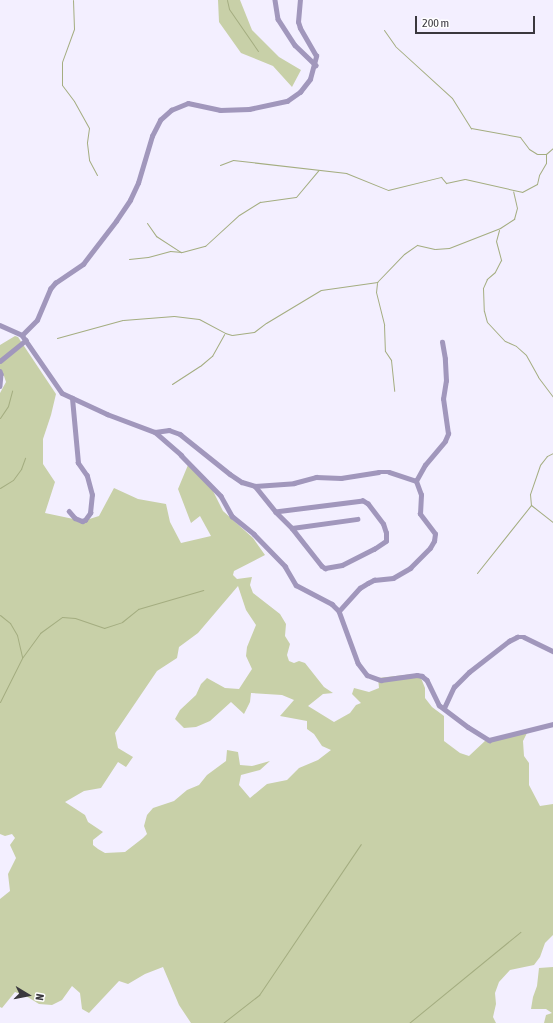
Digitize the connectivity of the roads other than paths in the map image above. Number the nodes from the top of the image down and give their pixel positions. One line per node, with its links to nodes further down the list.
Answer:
1 (275, 0): 3 (street)
2 (300, 0): 3 (street)
3 (316, 65): 5 (street)
4 (0, 325): 5 (street)
5 (22, 335): 6 (street)
6 (26, 340): 8 (street); 11 (street)
7 (442, 342): 13 (street)
8 (0, 361)
9 (0, 371): 10 (street)
10 (0, 386)
11 (72, 398): 12 (street); 15 (street)
12 (155, 432): 14 (street); 19 (street)
13 (416, 482): 14 (street); 19 (street)
14 (255, 486): 16 (street)
15 (69, 511)
16 (276, 512): 18 (street); 18 (street)
17 (357, 519): 18 (street)
18 (292, 528)
19 (338, 611): 21 (street)
20 (553, 651): 21 (street)
21 (444, 708): 22 (street)
22 (553, 724)

